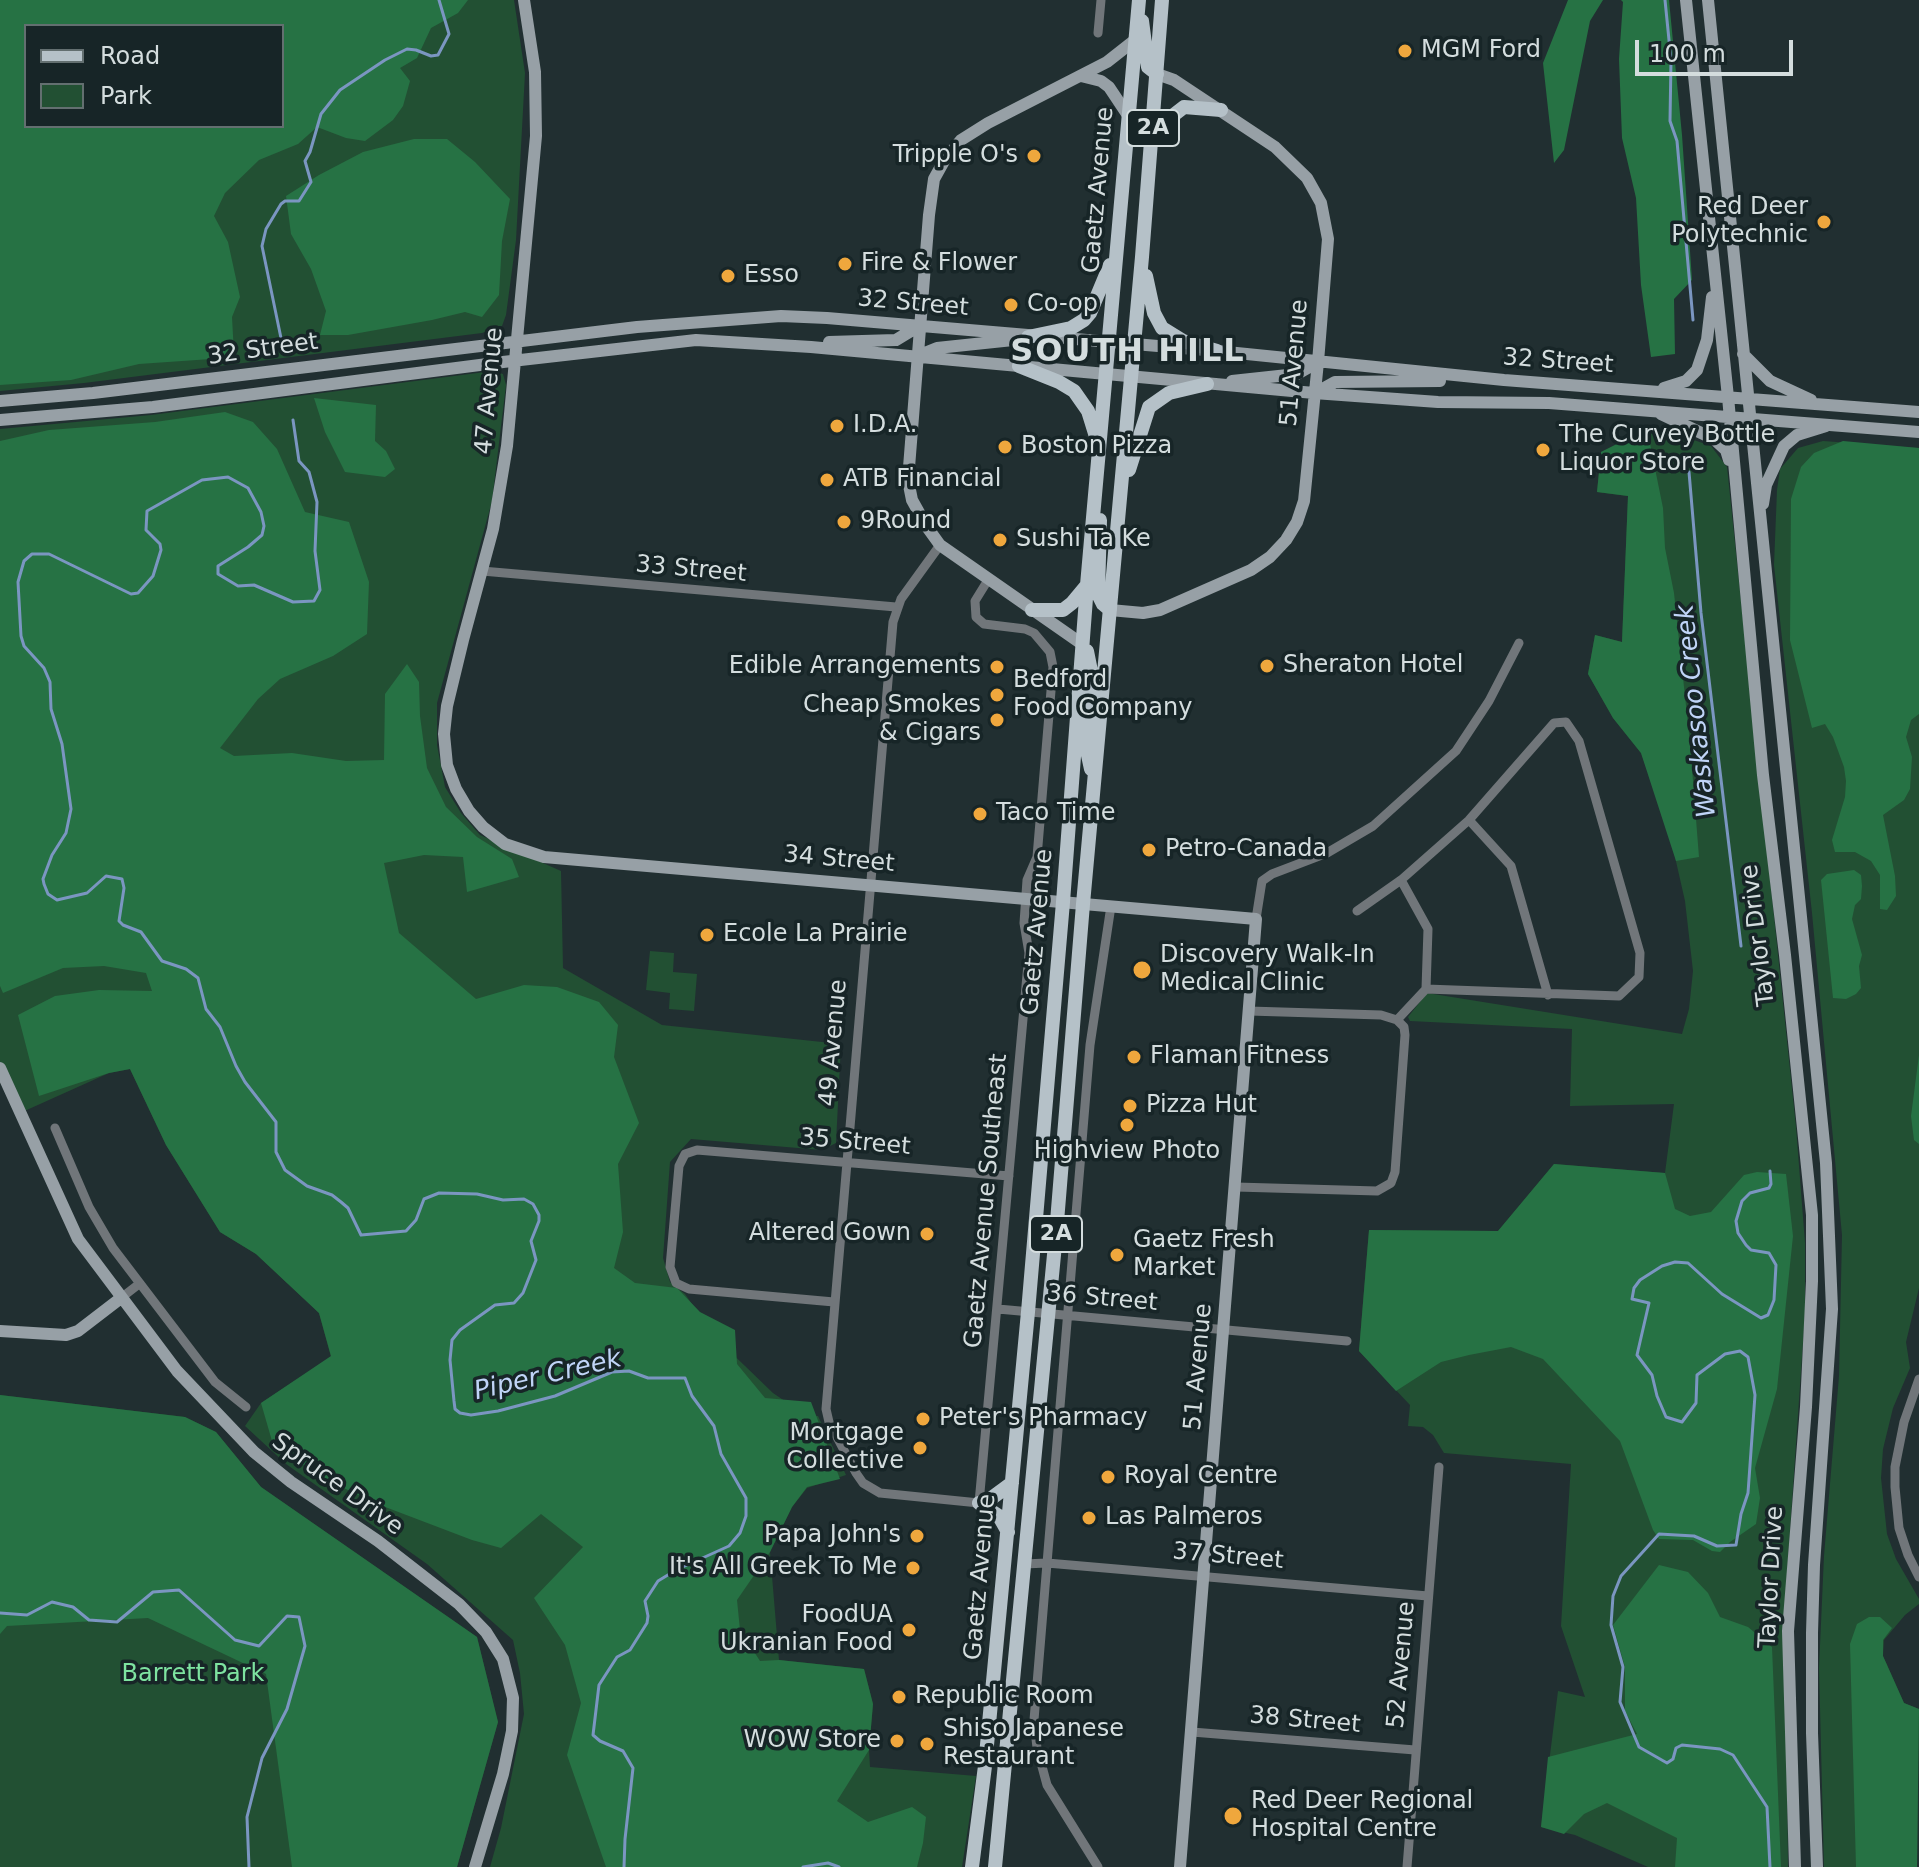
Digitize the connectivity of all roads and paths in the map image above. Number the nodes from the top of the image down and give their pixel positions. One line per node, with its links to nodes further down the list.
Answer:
1 (524, 0): 19 (main road, 47 Avenue)
2 (1101, 0): 7 (street)
3 (1162, 0): 9 (main road, Gaetz Avenue / 2A)
4 (1686, 0): 16 (main road, Taylor Drive)
5 (1708, 0): 24 (main road, Taylor Drive)
6 (1139, 2): 8 (main road, Gaetz Avenue / 2A); 9 (main road)
7 (1098, 33)
8 (1135, 40): 10 (main road); 12 (main road, Gaetz Avenue / 2A)
9 (1157, 74): 11 (main road, 51 Avenue); 13 (main road, Gaetz Avenue / 2A)
10 (1081, 76): 12 (main road); 17 (main road)
11 (1221, 110): 13 (main road); 27 (main road, 51 Avenue)
12 (1127, 114): 14 (main road, Gaetz Avenue / 2A)
13 (1153, 131): 15 (main road, Gaetz Avenue / 2A)
14 (1116, 250): 18 (main road); 20 (main road, Gaetz Avenue / 2A)
15 (1142, 257): 21 (main road, Gaetz Avenue / 2A); 23 (main road)
16 (1715, 270): 33 (main road); 35 (main road, Taylor Drive)
17 (919, 326): 18 (main road, 32 Street); 19 (main road, 32 Street); 22 (main road); 25 (main road)
18 (1028, 337): 20 (main road, 32 Street); 25 (main road)
19 (516, 341): 26 (main road, 47 Avenue); 37 (main road, 32 Street)
20 (1108, 343): 21 (main road, 32 Street); 29 (main road, Gaetz Avenue / 2A)
21 (1135, 346): 23 (main road, 32 Street); 30 (main road, Gaetz Avenue / 2A)
22 (811, 347): 25 (main road, 32 Street); 26 (main road, 32 Street)
23 (1217, 351): 27 (main road, 32 Street)
24 (1743, 354): 36 (main road, Taylor Drive); 38 (main road)
25 (917, 357): 28 (main road, 32 Street); 51 (main road)
26 (514, 360): 43 (main road, 32 Street); 52 (main road, 47 Avenue)
27 (1318, 362): 31 (main road, 32 Street); 32 (main road); 34 (main road, 51 Avenue)
28 (1019, 366): 29 (main road, 32 Street); 46 (main road)
29 (1105, 373): 30 (main road, 32 Street); 46 (main road, Gaetz Avenue / 2A)
30 (1132, 376): 32 (main road, 32 Street); 48 (main road, Gaetz Avenue / 2A)
31 (1504, 380): 33 (main road, 32 Street); 34 (main road)
32 (1207, 384): 34 (main road, 32 Street); 48 (main road)
33 (1652, 391): 35 (main road, 32 Street)
34 (1314, 393): 39 (main road, 32 Street); 57 (main road, 51 Avenue)
35 (1728, 397): 36 (main road, 32 Street); 41 (main road, Taylor Drive)
36 (1747, 399): 38 (main road, 32 Street); 42 (main road, Taylor Drive)
37 (0, 401)
38 (1826, 405): 40 (main road, 32 Street)
39 (1651, 409): 41 (main road, 32 Street); 47 (main road)
40 (1919, 412)
41 (1730, 416): 42 (main road, 32 Street); 47 (main road, Taylor Drive)
42 (1749, 417): 44 (main road, 32 Street); 50 (main road, Taylor Drive)
43 (0, 420)
44 (1835, 424): 45 (main road, 32 Street); 50 (main road)
45 (1919, 432)
46 (1099, 448): 49 (main road, Gaetz Avenue / 2A)
47 (1736, 480): 109 (main road, Taylor Drive)
48 (1120, 497): 57 (main road, Gaetz Avenue / 2A)
49 (1094, 501): 54 (main road, Gaetz Avenue / 2A); 57 (main road)
50 (1760, 523): 110 (main road, Taylor Drive)
51 (940, 545): 53 (main road); 55 (street, 49 Avenue)
52 (482, 571): 55 (street, 33 Street); 60 (main road, 47 Avenue)
53 (988, 580): 56 (main road); 65 (street, Gaetz Avenue Southeast)
54 (1087, 585): 56 (main road); 59 (main road, Gaetz Avenue / 2A)
55 (896, 607): 64 (street, 49 Avenue)
56 (1032, 610): 59 (main road)
57 (1110, 610): 61 (main road, Gaetz Avenue / 2A)
58 (1519, 643): 70 (street)
59 (1082, 644): 61 (main road); 66 (main road, Gaetz Avenue / 2A)
60 (451, 780): 64 (main road, 34 Street)
61 (1094, 784): 67 (main road, Gaetz Avenue / 2A)
62 (1469, 820): 63 (street); 72 (street); 72 (street)
63 (1401, 880): 69 (street); 71 (street)
64 (870, 885): 65 (main road, 34 Street); 77 (street, 49 Avenue)
65 (1026, 899): 66 (main road, 34 Street); 78 (street, Gaetz Avenue Southeast)
66 (1063, 902): 67 (main road, 34 Street); 84 (main road, Gaetz Avenue / 2A)
67 (1083, 904): 68 (main road, 34 Street); 85 (main road, Gaetz Avenue / 2A)
68 (1111, 906): 70 (main road, 34 Street); 86 (street)
69 (1357, 911)
70 (1256, 919): 73 (main road, 51 Avenue)
71 (1426, 989): 72 (street); 74 (street)
72 (1548, 995)
73 (1249, 1011): 74 (street); 79 (main road, 51 Avenue)
74 (1397, 1020): 79 (street)
75 (0, 1068): 81 (main road, Spruce Drive)
76 (55, 1128): 80 (street)
77 (846, 1162): 78 (street, 35 Street); 82 (street, 49 Avenue); 82 (street, 35 Street)
78 (1009, 1176): 83 (street, Gaetz Avenue Southeast)
79 (1236, 1187): 87 (main road, 51 Avenue)
80 (139, 1284): 81 (street); 91 (street)
81 (121, 1298): 88 (main road); 103 (main road, Spruce Drive)
82 (834, 1302): 94 (street, 49 Avenue)
83 (998, 1309): 84 (street, 36 Street); 94 (street, Gaetz Avenue Southeast)
84 (1028, 1312): 85 (street, 36 Street); 93 (main road, Gaetz Avenue / 2A)
85 (1049, 1314): 86 (street, 36 Street); 97 (main road, Gaetz Avenue / 2A)
86 (1067, 1316): 87 (street, 36 Street); 96 (street)
87 (1224, 1330): 89 (street, 36 Street); 98 (main road, 51 Avenue)
88 (0, 1331)
89 (1347, 1341)
90 (1919, 1379): 99 (street)
91 (246, 1407)
92 (1439, 1467): 100 (street, 52 Avenue)
93 (1012, 1483): 94 (main road); 95 (main road, Gaetz Avenue / 2A)
94 (979, 1503): 95 (main road)
95 (1008, 1532): 104 (main road, Gaetz Avenue / 2A)
96 (1047, 1563): 97 (street, 37 Street); 98 (street, 37 Street); 106 (street)
97 (1024, 1564): 105 (main road, Gaetz Avenue / 2A)
98 (1205, 1577): 100 (street, 37 Street); 101 (main road, 51 Avenue)
99 (1919, 1577)
100 (1428, 1596): 102 (street, 52 Avenue)
101 (1192, 1732): 102 (street, 38 Street); 107 (main road, 51 Avenue)
102 (1415, 1750): 108 (street, 52 Avenue)
103 (475, 1867)
104 (972, 1867)
105 (995, 1867)
106 (1098, 1867)
107 (1180, 1867)
108 (1407, 1867)
109 (1795, 1867)
110 (1817, 1867)

